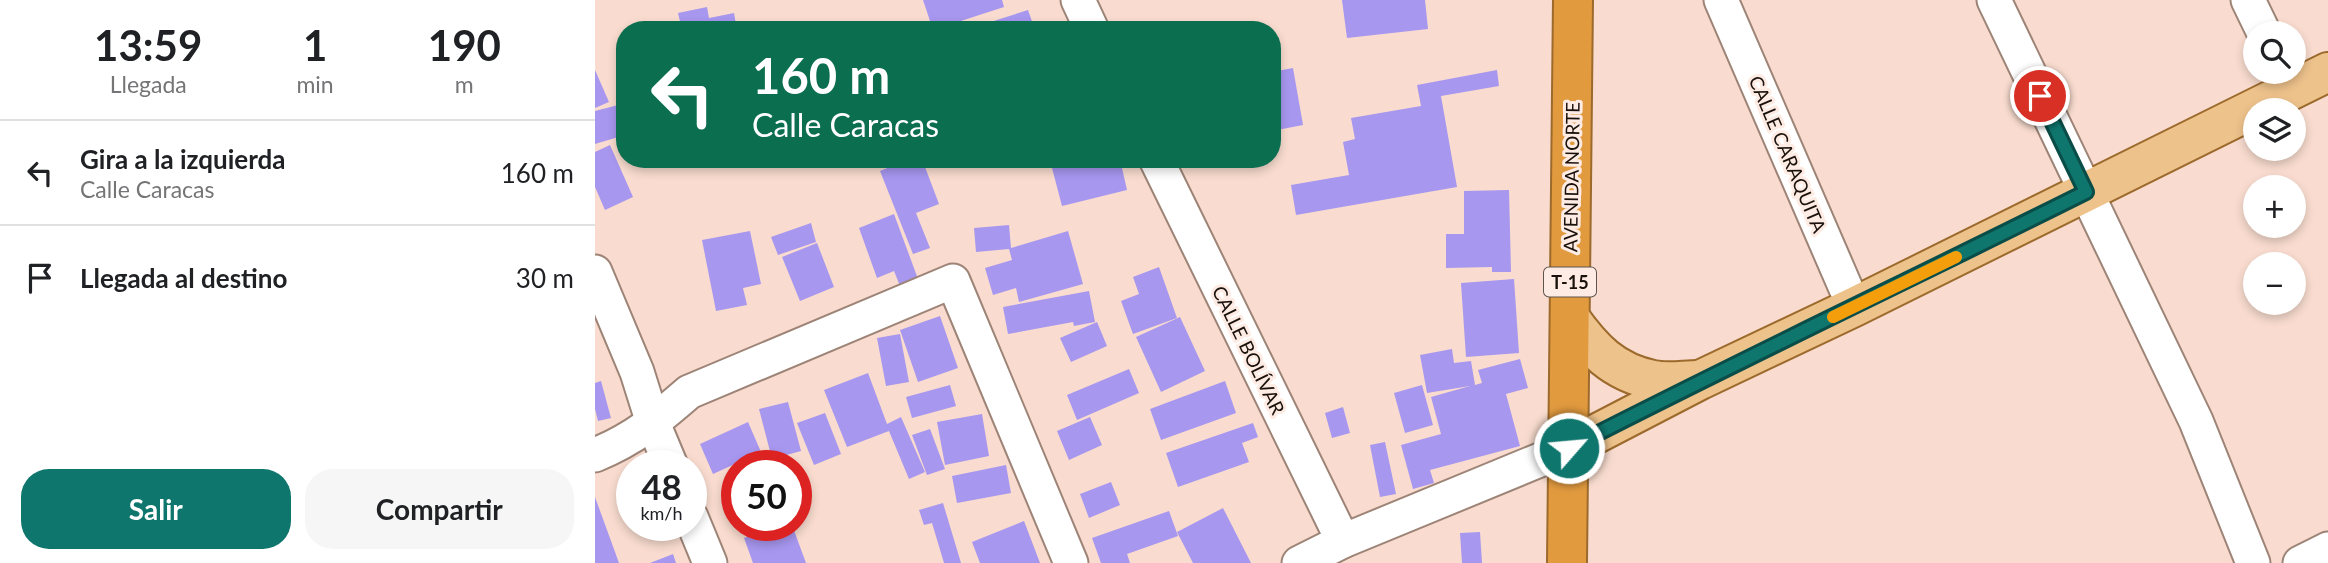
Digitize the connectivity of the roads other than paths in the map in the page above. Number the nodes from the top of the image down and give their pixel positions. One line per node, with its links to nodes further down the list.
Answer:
1 (1077, 0): 6 (street)
2 (1573, 0): 15 (highway, AVENIDA NORTE / T-15)
3 (1721, 0): 14 (street, CALLE CARAQUITA)
4 (1994, 0): 12 (street)
5 (2248, 0): 7 (street)
6 (1088, 21)
7 (2258, 21)
8 (2328, 72): 9 (main road)
9 (2306, 77)
10 (2281, 84): 12 (main road)
11 (1160, 168): 22 (street, CALLE BOLÍVAR)
12 (2086, 192): 14 (main road); 28 (street)
13 (595, 272): 17 (street)
14 (1854, 307): 16 (main road)
15 (1570, 318): 16 (main road); 18 (highway, AVENIDA NORTE / T-15)
16 (1700, 380): 18 (main road)
17 (653, 423): 19 (street); 20 (street); 25 (street)
18 (1569, 448): 22 (street); 27 (highway, AVENIDA NORTE / T-15)
19 (664, 450)
20 (595, 455)
21 (701, 541): 24 (street)
22 (1343, 541): 26 (street)
23 (2328, 549): 29 (street)
24 (710, 563)
25 (1071, 563)
26 (1299, 563)
27 (1567, 563)
28 (2253, 563)
29 (2300, 563)

